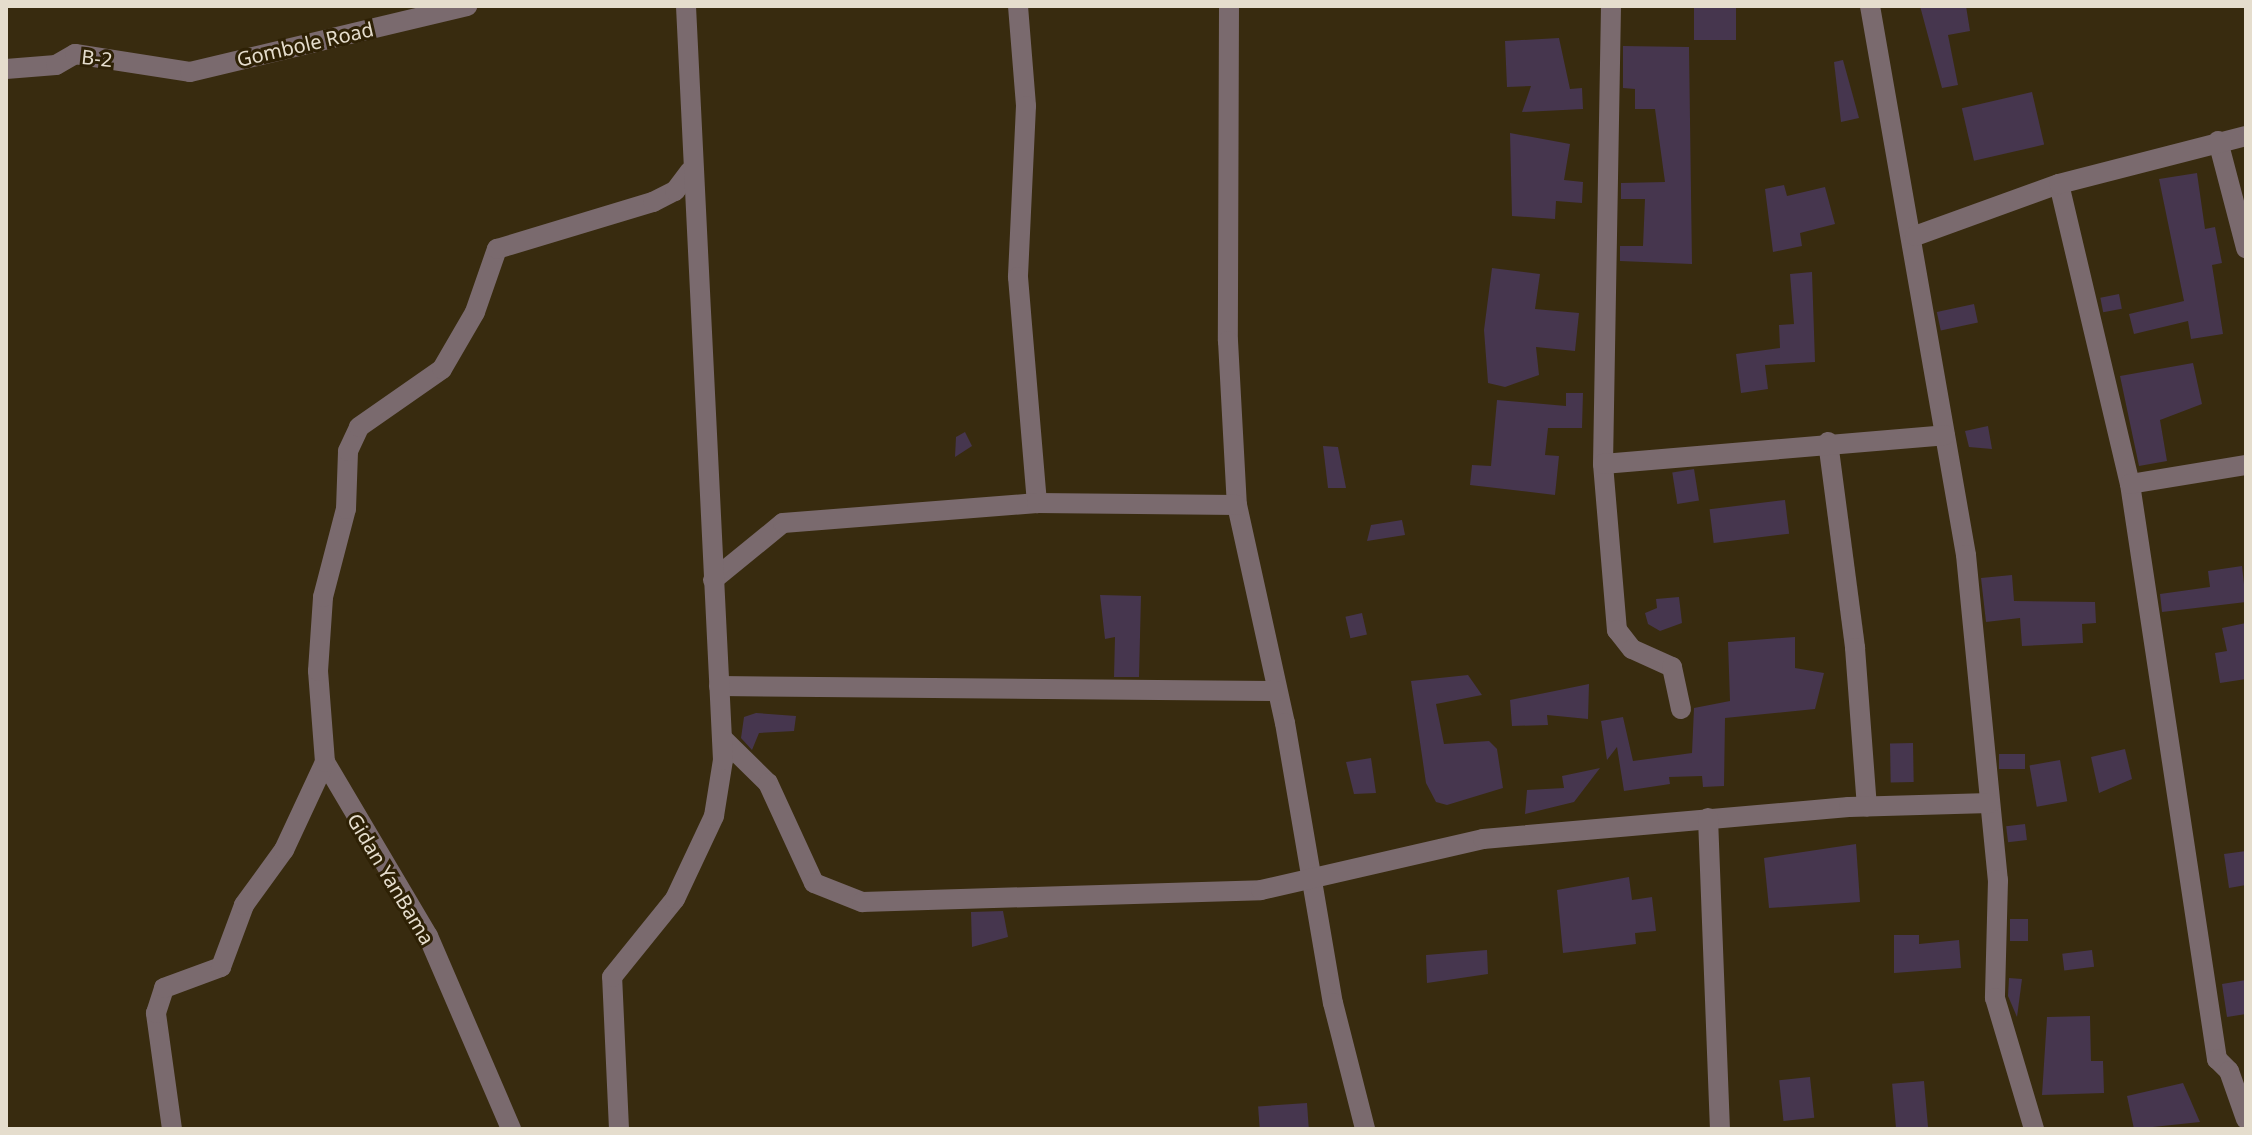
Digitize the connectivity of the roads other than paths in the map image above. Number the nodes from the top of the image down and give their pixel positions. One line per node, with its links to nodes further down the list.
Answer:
1 (467, 6): 8 (street, Gombole Road)
2 (686, 6): 11 (street)
3 (1018, 6): 20 (street)
4 (1229, 6): 21 (street)
5 (1611, 6): 17 (street)
6 (1870, 6): 13 (street)
7 (6, 69): 8 (street, B-2)
8 (190, 72)
9 (2246, 136): 10 (street)
10 (2218, 141): 12 (street); 14 (street)
11 (690, 171): 22 (street); 27 (street)
12 (2059, 184): 13 (street); 19 (street)
13 (1915, 236): 15 (street)
14 (2246, 248)
15 (1945, 435): 16 (street); 28 (street)
16 (1828, 442): 17 (street); 29 (street)
17 (1603, 464): 25 (street)
18 (2246, 465): 19 (street)
19 (2130, 484): 32 (street)
20 (1037, 503): 21 (street); 22 (street)
21 (1237, 505): 24 (street)
22 (713, 580): 23 (street)
23 (719, 686): 24 (street); 26 (street)
24 (1277, 691): 31 (street)
25 (1681, 709)
26 (722, 738): 31 (street); 36 (street)
27 (325, 762): 34 (street); 35 (street, Gidan YanBama)
28 (1990, 803): 29 (street); 39 (street)
29 (1867, 807): 30 (street)
30 (1708, 818): 31 (street); 38 (street)
31 (1309, 875): 37 (street)
32 (2238, 1069): 33 (street)
33 (2246, 1119)
34 (172, 1129)
35 (511, 1129)
36 (619, 1129)
37 (1365, 1129)
38 (1720, 1129)
39 (2034, 1129)

